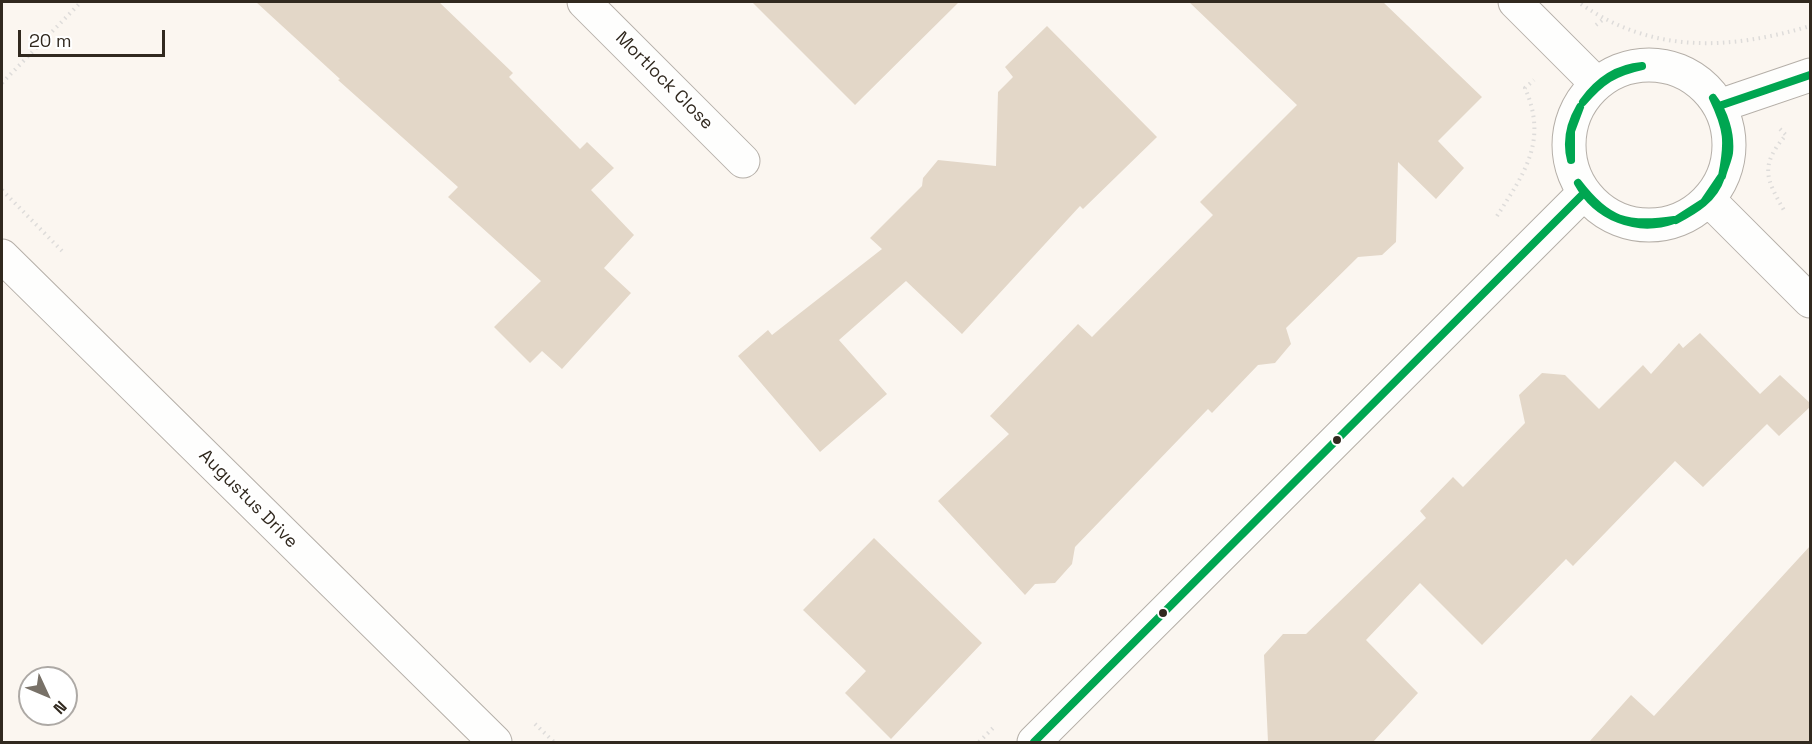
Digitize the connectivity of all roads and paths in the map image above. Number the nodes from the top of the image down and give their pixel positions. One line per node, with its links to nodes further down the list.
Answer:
1 (81, 2): 9 (path)
2 (584, 2): 13 (street, Mortlock Close)
3 (1515, 2): 7 (street)
4 (1578, 2): 6 (path)
5 (1810, 26): 6 (path)
6 (1746, 40): 11 (path)
7 (1566, 52): 10 (street); 16 (path)
8 (1810, 75): 11 (street)
9 (2, 83)
10 (1596, 84): 12 (street); 14 (street)
11 (1752, 96): 12 (street); 17 (path)
12 (1719, 106): 15 (street)
13 (743, 161)
14 (1584, 193): 15 (street); 23 (street)
15 (1708, 199): 19 (street)
16 (1496, 218)
17 (1790, 220)
18 (2, 256): 21 (street, Augustus Drive)
19 (1810, 301)
20 (995, 726): 22 (path)
21 (495, 742)
22 (979, 742)
23 (1034, 742)

